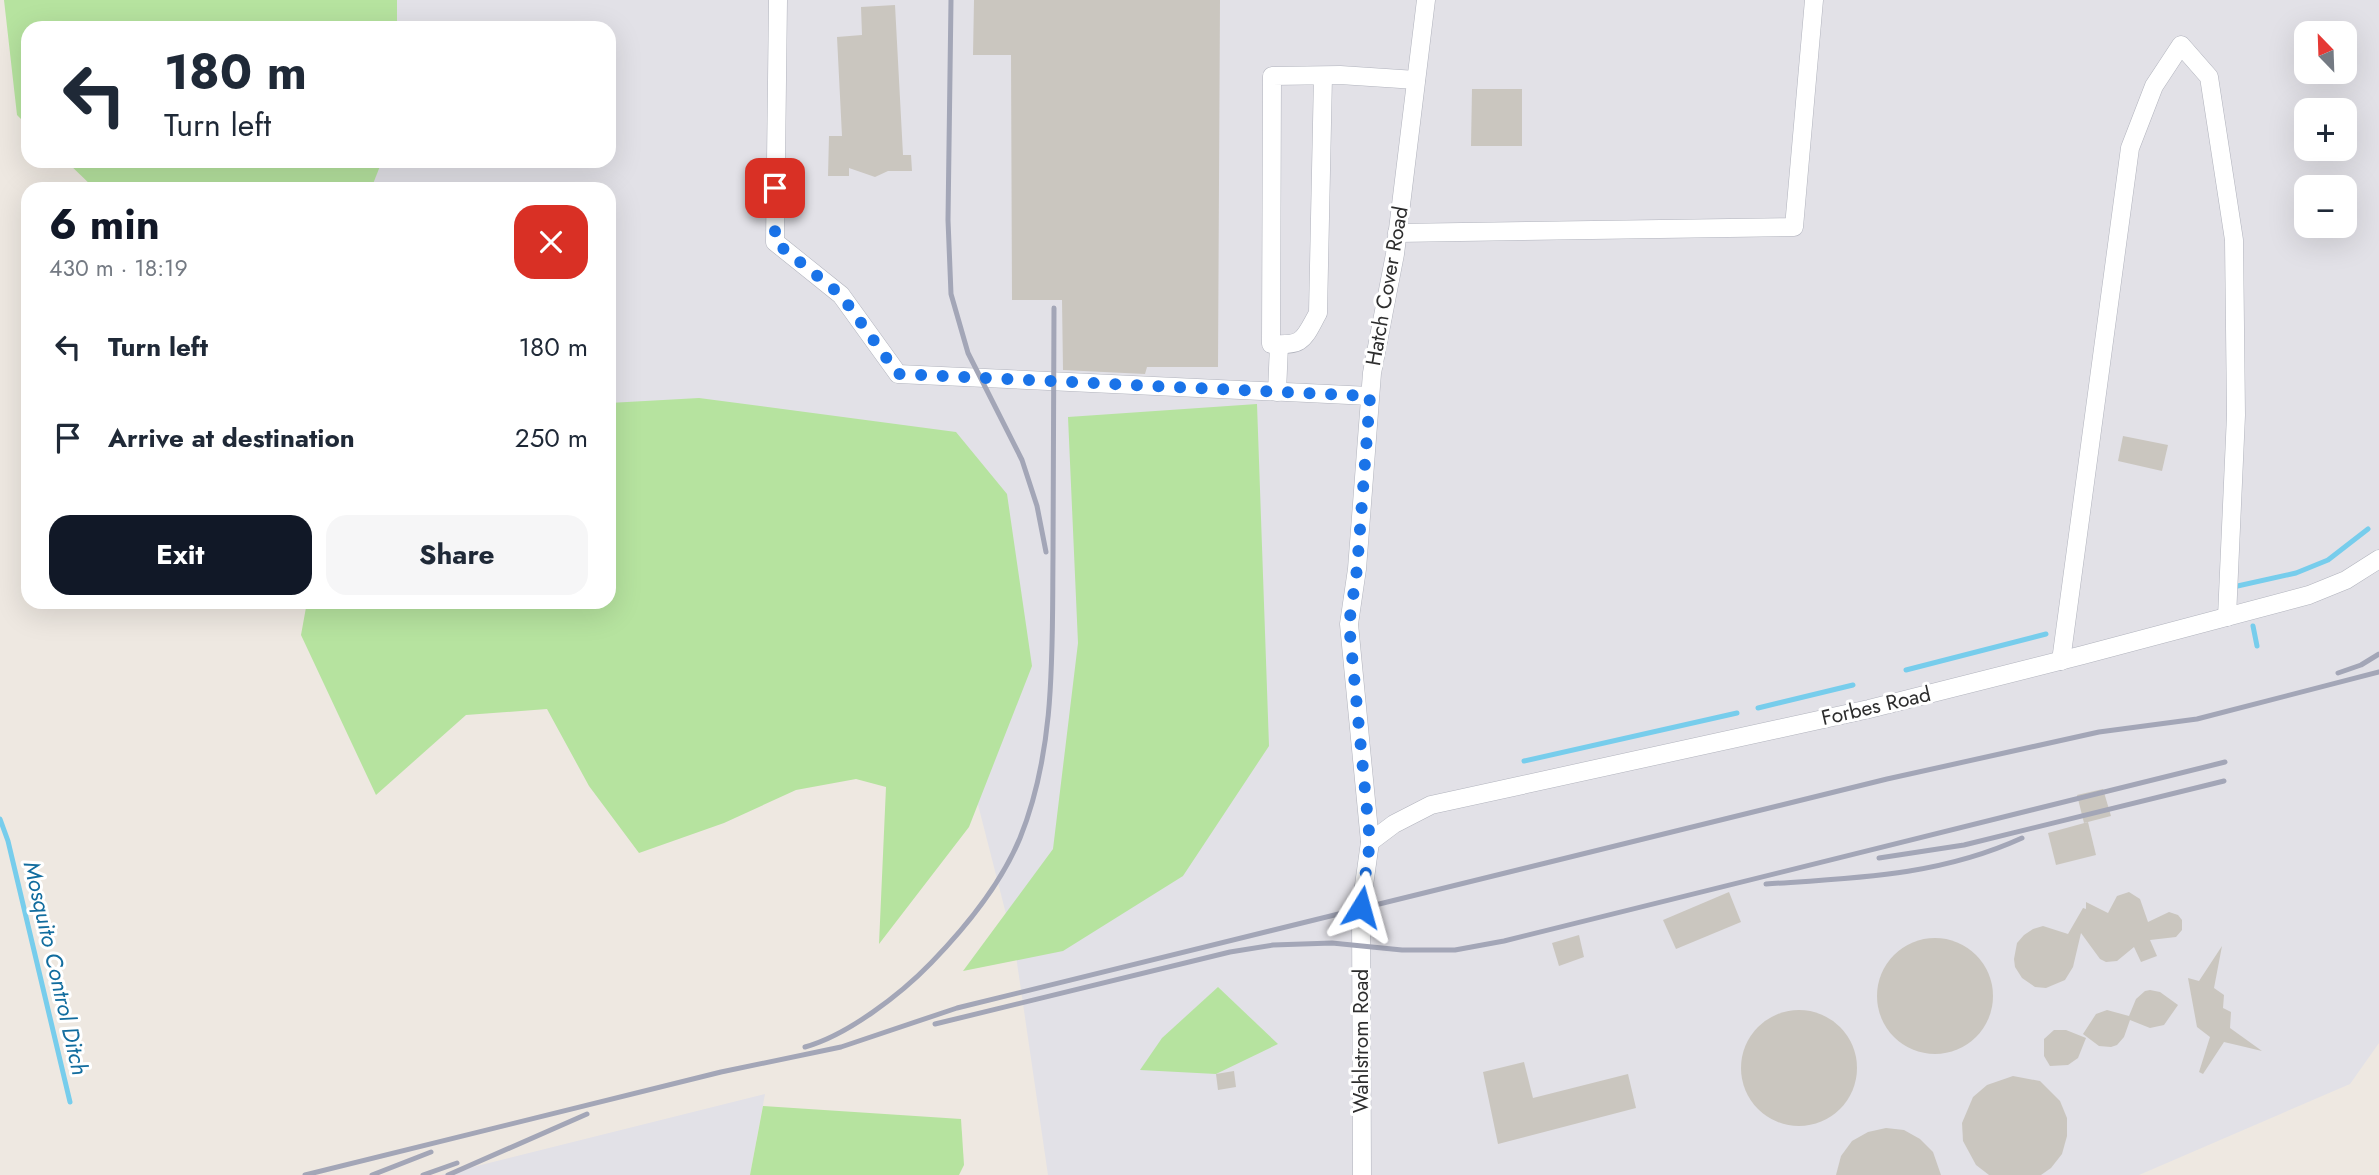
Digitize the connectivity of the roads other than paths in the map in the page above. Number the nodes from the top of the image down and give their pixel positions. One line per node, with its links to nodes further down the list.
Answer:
1 (778, 0): 8 (street)
2 (1426, 0): 5 (street, Hatch Cover Road)
3 (1814, 0): 6 (street)
4 (1322, 76): 5 (street); 7 (street); 7 (street)
5 (1416, 80): 6 (street, Hatch Cover Road)
6 (1397, 233): 9 (street, Hatch Cover Road)
7 (1279, 345): 8 (street)
8 (1278, 392): 9 (street)
9 (1370, 396): 13 (street, Hatch Cover Road)
10 (2379, 559): 11 (street, Forbes Road)
11 (2227, 617): 12 (street, Forbes Road); 12 (street)
12 (2061, 660): 13 (street, Forbes Road)
13 (1370, 842): 14 (street, Hatch Cover Road)
14 (1361, 907): 15 (street, Wahlstrom Road)
15 (1362, 1175)

